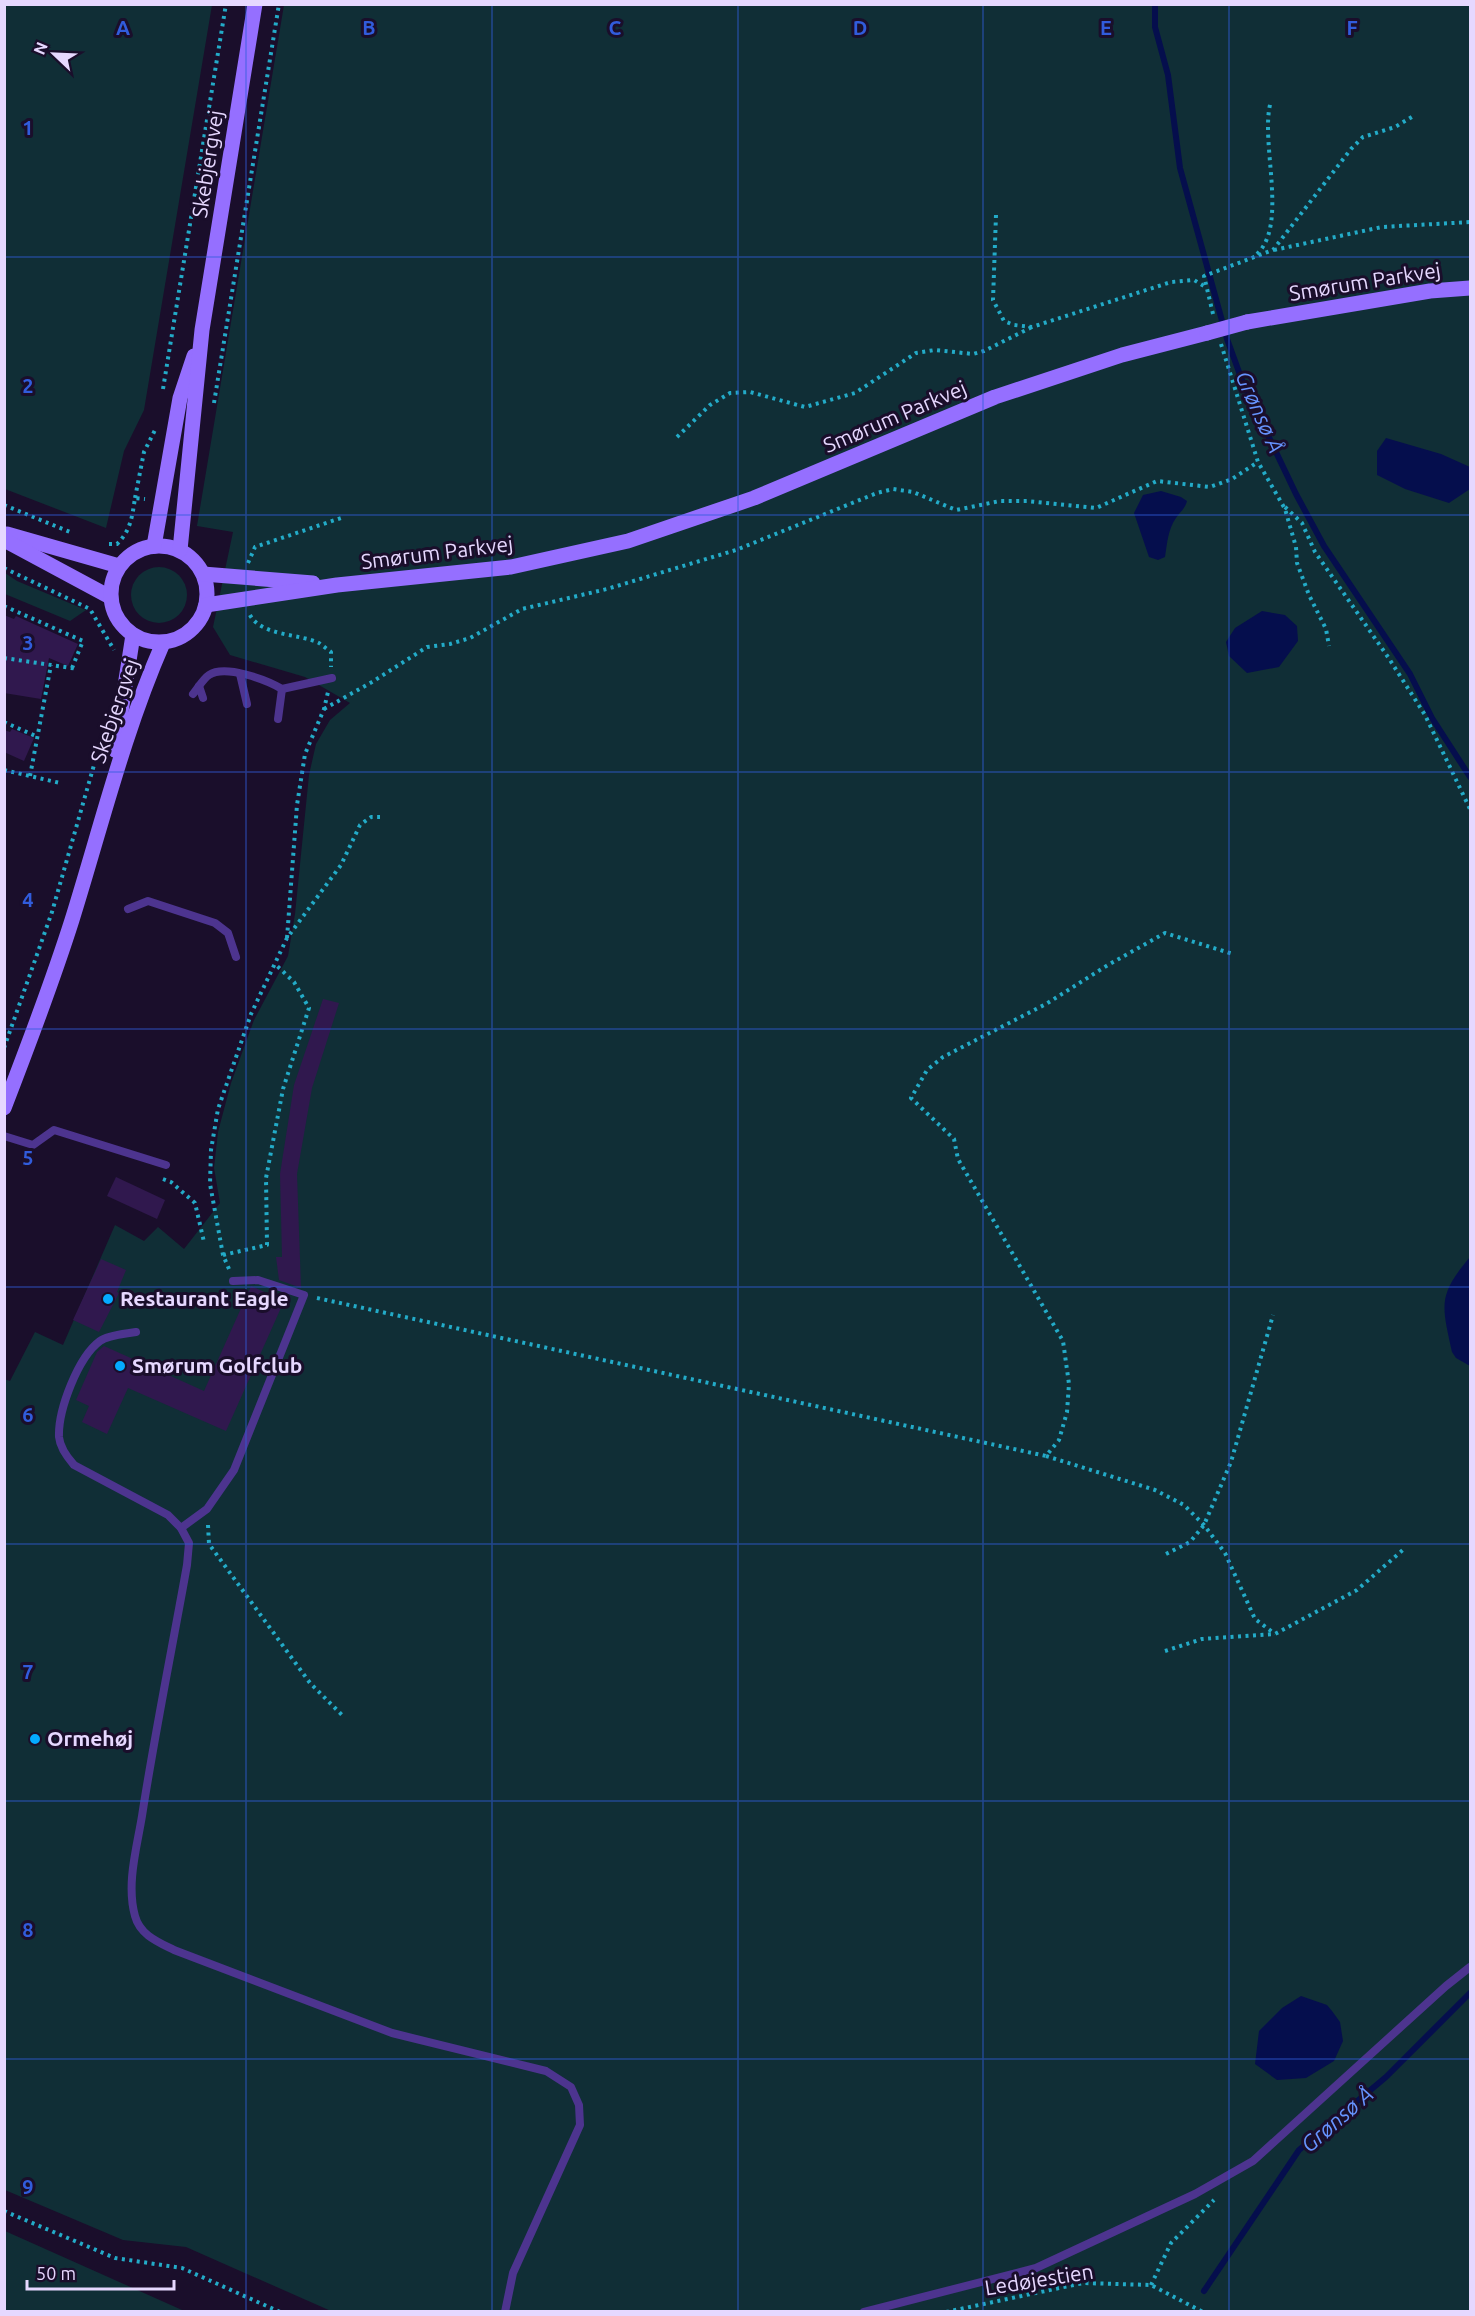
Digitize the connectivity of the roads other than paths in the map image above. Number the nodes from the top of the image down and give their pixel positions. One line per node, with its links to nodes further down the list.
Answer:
1 (255, 4): 3 (street, Skebjergvej)
2 (1470, 288): 10 (street, Smørum Parkvej, bridge)
3 (202, 330): 6 (street, Skebjergvej); 7 (street, Skebjergvej)
4 (4, 533): 8 (street)
5 (4, 540): 11 (street)
6 (154, 546): 7 (street); 8 (street)
7 (180, 550): 9 (street)
8 (119, 566): 11 (street)
9 (203, 574): 10 (street, Smørum Parkvej); 12 (street)
10 (337, 585): 12 (street, Smørum Parkvej)
11 (111, 597): 13 (street)
12 (206, 605): 14 (street)
13 (133, 635): 14 (street); 23 (street, Skebjergvej)
14 (163, 642): 23 (street, Skebjergvej)
15 (240, 674): 17 (lane); 18 (lane); 21 (lane)
16 (332, 678): 18 (lane)
17 (199, 686): 19 (lane); 20 (lane)
18 (282, 689): 22 (lane)
19 (193, 694)
20 (203, 699)
21 (247, 704)
22 (278, 719)
23 (108, 795): 26 (street, Skebjergvej)
24 (128, 909): 25 (lane)
25 (236, 957)
26 (4, 1108)
27 (4, 1136): 28 (lane)
28 (166, 1165)
29 (233, 1281): 31 (lane)
30 (136, 1332): 31 (lane)
31 (181, 1528): 33 (lane)
32 (1470, 1967): 34 (lane)
33 (505, 2312)
34 (864, 2312)

